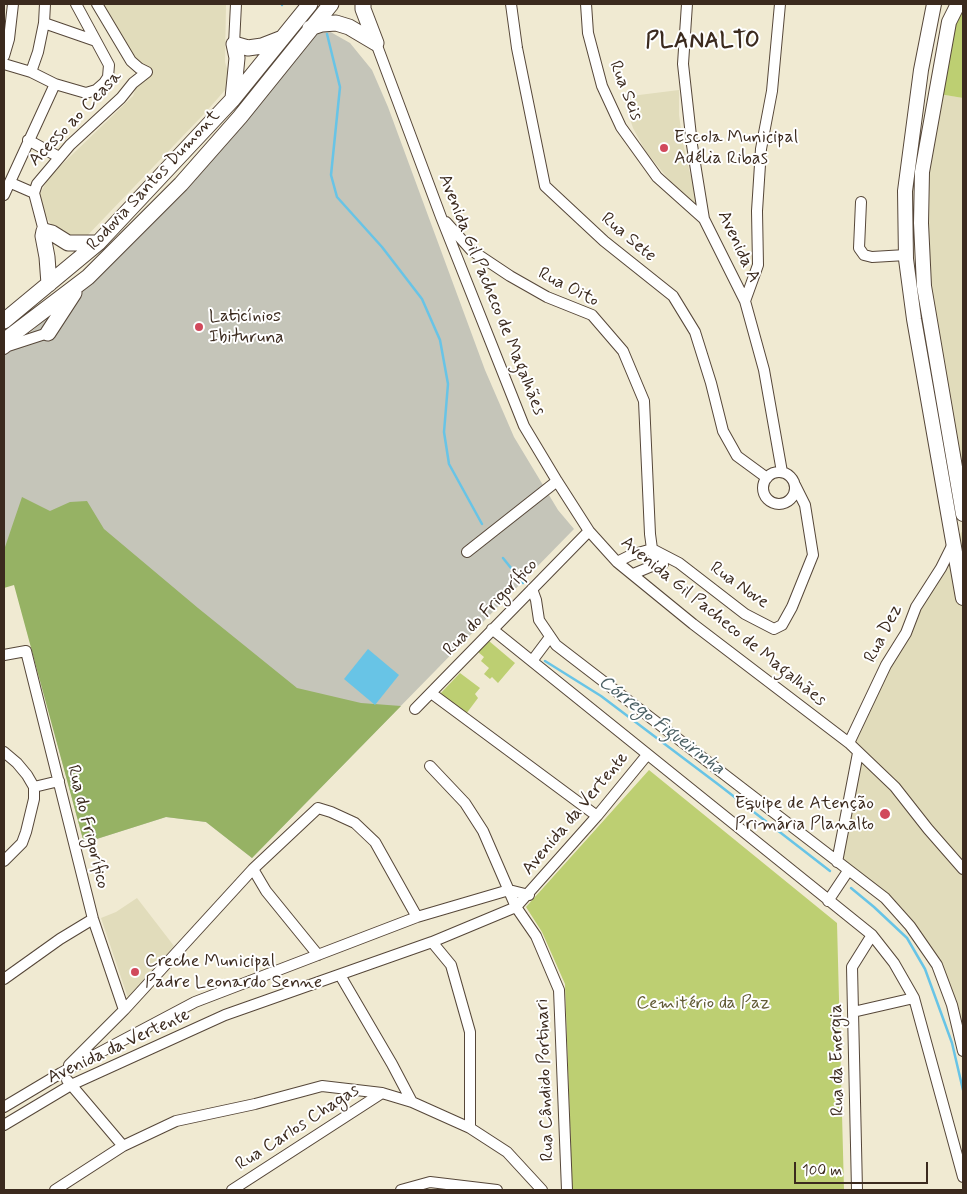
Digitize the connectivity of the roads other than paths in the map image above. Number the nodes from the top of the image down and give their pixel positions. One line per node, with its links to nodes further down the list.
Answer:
1 (13, 4): 21 (street)
2 (45, 4): 15 (street)
3 (76, 4): 18 (street)
4 (97, 4): 22 (street)
5 (236, 4): 20 (street)
6 (310, 4): 17 (highway, Rodovia Santos Dumont)
7 (331, 4): 16 (highway, Rodovia Santos Dumont)
8 (363, 4): 19 (highway)
9 (511, 4): 47 (street, Rua Sete)
10 (586, 4): 35 (street, Rua Seis)
11 (687, 4): 35 (street, Avenida A)
12 (780, 4): 41 (street)
13 (934, 4): 38 (main road)
14 (958, 4): 50 (main road)
15 (44, 23): 18 (street); 24 (street)
16 (310, 28): 19 (highway); 39 (highway, Rodovia Santos Dumont)
17 (280, 39): 20 (highway); 27 (highway, Rodovia Santos Dumont)
18 (96, 41): 26 (street)
19 (376, 43): 34 (street, Avenida Gil Pacheco de Magalhães)
20 (234, 44): 27 (highway)
21 (4, 56)
22 (131, 61): 25 (street); 25 (street, Acesso ao Ceasa)
23 (4, 64): 24 (street)
24 (31, 72): 26 (street)
25 (134, 83): 29 (street, Acesso ao Ceasa)
26 (55, 84): 28 (street)
27 (233, 99): 37 (highway, Rodovia Santos Dumont)
28 (28, 140): 29 (street); 30 (street)
29 (59, 157): 31 (street, Acesso ao Ceasa)
30 (11, 183): 31 (street, Acesso ao Ceasa); 32 (street)
31 (34, 193): 36 (street, Acesso ao Ceasa)
32 (4, 195)
33 (861, 202): 38 (street)
34 (442, 217): 48 (street, Avenida Gil Pacheco de Magalhães); 53 (street, Rua Oito)
35 (704, 220): 41 (street, Avenida A)
36 (44, 231): 37 (highway); 40 (highway)
37 (98, 243): 40 (highway, Rodovia Santos Dumont)
38 (906, 254): 52 (main road)
39 (88, 277): 43 (highway); 44 (highway, Rodovia Santos Dumont)
40 (49, 284): 42 (highway, Rodovia Santos Dumont)
41 (745, 301): 46 (street, Avenida A)
42 (4, 321)
43 (48, 333): 45 (street)
44 (4, 342)
45 (4, 349)
46 (782, 472): 47 (street); 49 (street)
47 (766, 478): 49 (street)
48 (557, 481): 51 (street, Avenida Gil Pacheco de Magalhães); 54 (street)
49 (795, 485): 56 (street, Rua Nove)
50 (963, 514)
51 (589, 530): 55 (street, Avenida Gil Pacheco de Magalhães); 59 (street, Rua do Frigorífico)
52 (953, 544): 60 (main road); 67 (street, Rua Dez)
53 (652, 549): 55 (street); 56 (street, Rua Nove); 57 (street, Rua Oito)
54 (467, 552)
55 (617, 562): 58 (street, Avenida Gil Pacheco de Magalhães)
56 (679, 563): 57 (street)
57 (657, 564): 58 (street)
58 (633, 574): 67 (street, Avenida Gil Pacheco de Magalhães)
59 (532, 589): 61 (street, Rua do Frigorífico); 62 (street)
60 (963, 598)
61 (492, 629): 64 (street); 65 (street, Rua do Frigorífico)
62 (550, 637): 64 (street); 76 (street)
63 (4, 655): 72 (street, Rua do Frigorífico)
64 (532, 661): 70 (street)
65 (431, 693): 66 (street, Rua do Frigorífico); 74 (street)
66 (415, 709)
67 (849, 743): 69 (street, Avenida Gil Pacheco de Magalhães)
68 (4, 752): 73 (street)
69 (858, 753): 76 (street); 77 (street, Avenida Gil Pacheco de Magalhães)
70 (647, 755): 74 (street, Avenida da Vertente); 82 (street)
71 (430, 766): 80 (street, Rua Cândido Portinari)
72 (59, 781): 73 (street); 85 (street, Rua do Frigorífico)
73 (34, 787): 75 (street)
74 (597, 816): 81 (street, Avenida da Vertente)
75 (4, 861)
76 (837, 862): 79 (street)
77 (961, 866)
78 (252, 869): 84 (street); 88 (street); 92 (street)
79 (848, 871): 82 (street); 94 (street)
80 (509, 890): 81 (street, Avenida da Vertente); 83 (street, Rua Cândido Portinari); 84 (street, Avenida da Vertente)
81 (529, 895): 83 (street, Avenida da Vertente)
82 (828, 900): 86 (street)
83 (516, 907): 87 (street, Avenida da Vertente); 109 (street, Rua Cândido Portinari)
84 (417, 917): 88 (street, Avenida da Vertente)
85 (93, 919): 90 (street); 92 (street, Rua do Frigorífico)
86 (872, 935): 91 (street); 93 (street, Rua da Energia)
87 (432, 942): 89 (street, Avenida da Vertente); 101 (street)
88 (318, 955): 95 (street, Avenida da Vertente)
89 (340, 975): 96 (street, Avenida da Vertente); 98 (street)
90 (4, 979)
91 (914, 998): 93 (street); 103 (street)
92 (124, 1010): 95 (street)
93 (852, 1012): 110 (street, Rua da Energia)
94 (963, 1051)
95 (61, 1073): 96 (street); 99 (street, Avenida da Vertente)
96 (71, 1085): 100 (street, Avenida da Vertente); 102 (street)
97 (382, 1093): 98 (street); 102 (street); 105 (street, Rua Carlos Chagas)
98 (412, 1102): 101 (street)
99 (4, 1107)
100 (4, 1125)
101 (470, 1128): 108 (street)
102 (123, 1146): 104 (street)
103 (963, 1177)
104 (55, 1190)
105 (232, 1190)
106 (401, 1190): 107 (street)
107 (497, 1190)
108 (542, 1190)
109 (567, 1190)
110 (857, 1190)

